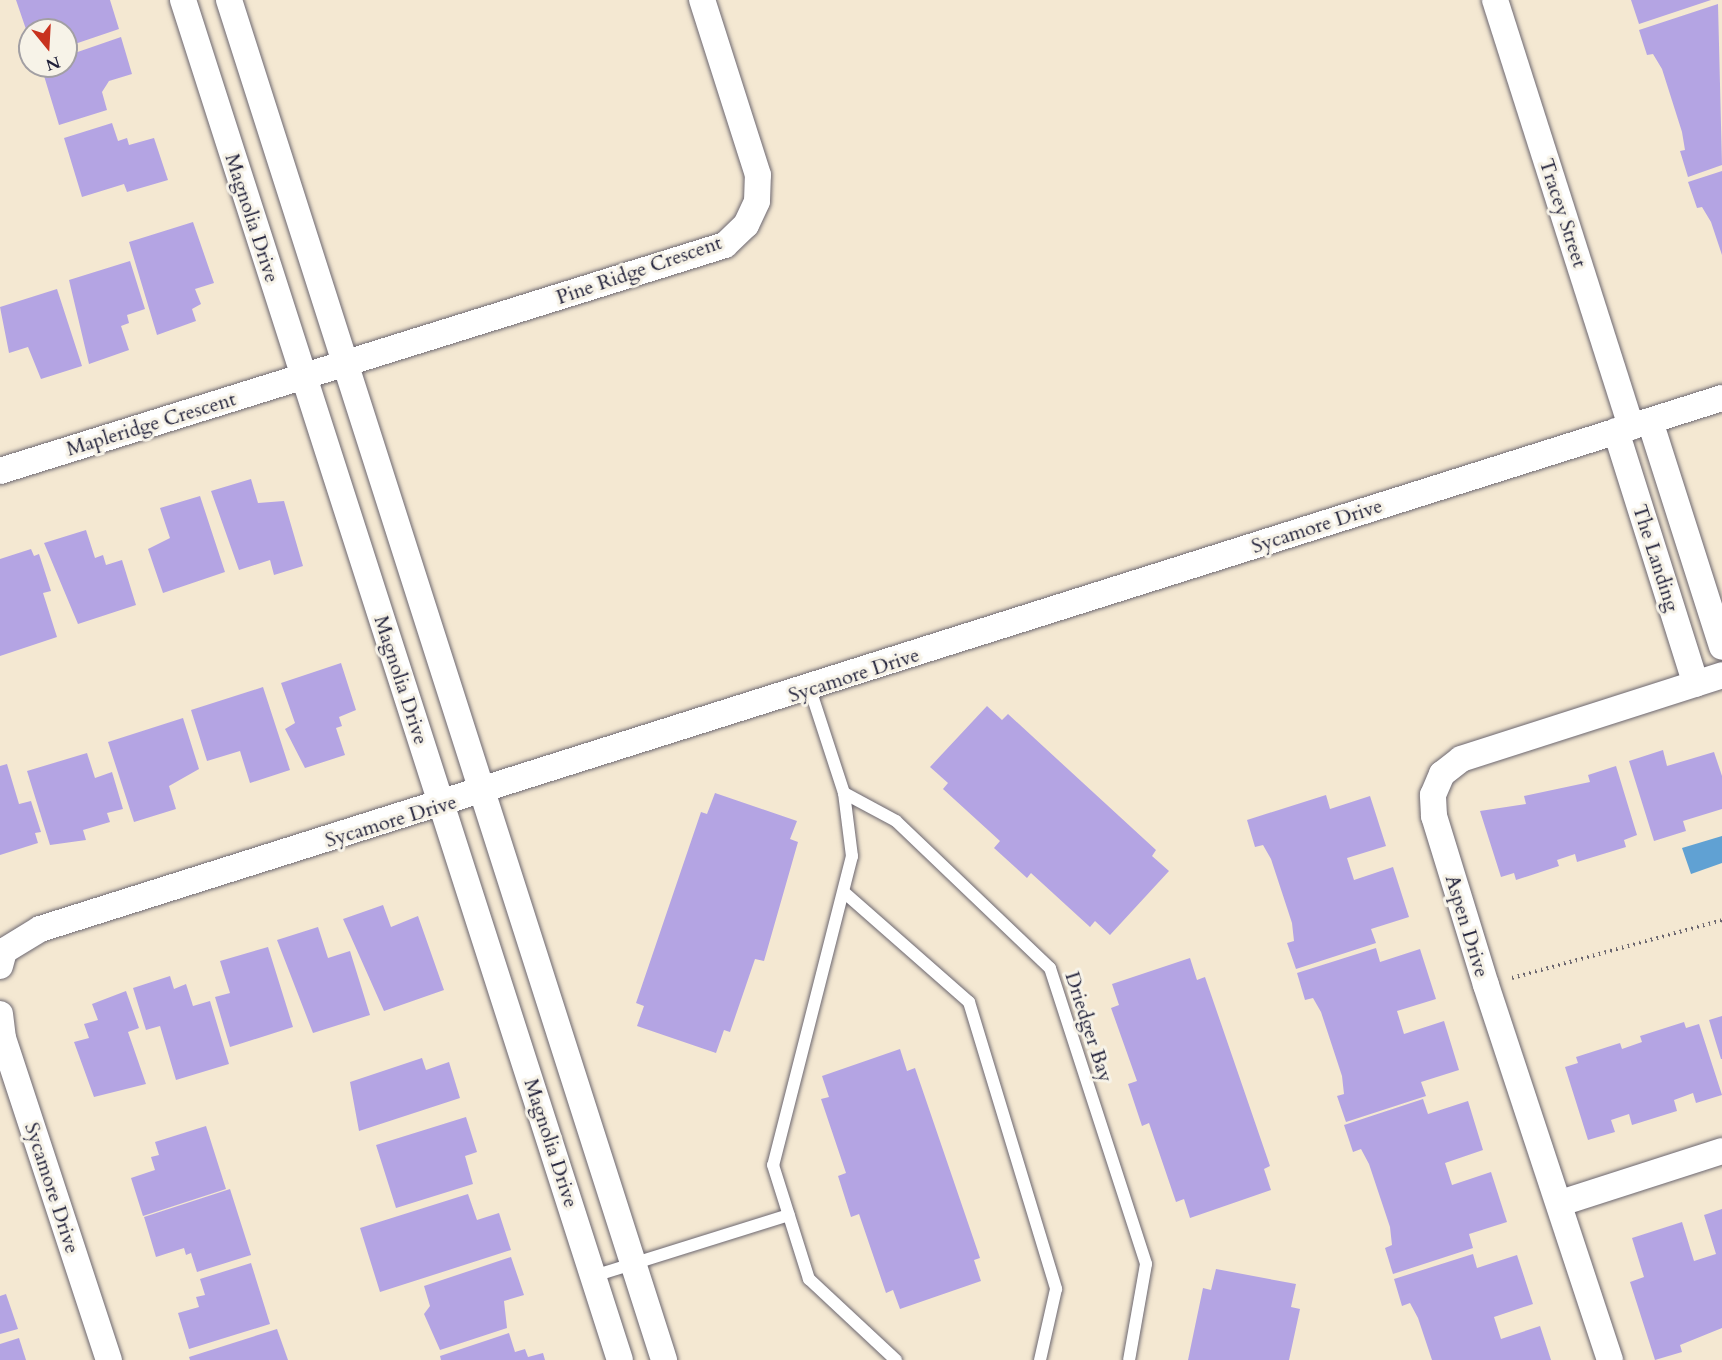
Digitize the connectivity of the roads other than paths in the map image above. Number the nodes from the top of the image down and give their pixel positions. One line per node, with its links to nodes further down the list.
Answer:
1 (183, 0): 6 (street, Magnolia Drive)
2 (229, 0): 5 (street, Magnolia Drive)
3 (702, 0): 5 (street, Pine Ridge Crescent)
4 (1495, 0): 8 (street, Tracey Street)
5 (347, 363): 6 (street, Pine Ridge Crescent); 14 (street, Magnolia Drive)
6 (302, 376): 9 (street, Mapleridge Crescent); 16 (street, Magnolia Drive)
7 (1722, 398): 8 (street, Sycamore Drive)
8 (1632, 426): 10 (street, The Landing); 12 (street, The Landing); 13 (street, Sycamore Drive)
9 (0, 471)
10 (1722, 647)
11 (1722, 675): 12 (street, Aspen Drive)
12 (1696, 684): 21 (street, Aspen Drive)
13 (810, 689): 14 (street, Sycamore Drive); 15 (lane)
14 (484, 793): 16 (street, Sycamore Drive); 23 (street, Magnolia Drive)
15 (844, 793): 17 (lane); 30 (lane, Driedger Bay)
16 (442, 806): 18 (street, Sycamore Drive); 24 (street, Magnolia Drive)
17 (846, 894): 22 (lane); 29 (lane)
18 (0, 966)
19 (0, 1014): 25 (street, Sycamore Drive)
20 (1722, 1151): 21 (street)
21 (1561, 1203): 31 (street, Aspen Drive)
22 (789, 1215): 23 (lane); 28 (lane)
23 (633, 1263): 24 (lane); 27 (street, Magnolia Drive)
24 (594, 1276): 26 (street, Magnolia Drive)
25 (109, 1360)
26 (620, 1360)
27 (664, 1360)
28 (896, 1360)
29 (1040, 1360)
30 (1130, 1360)
31 (1610, 1360)

